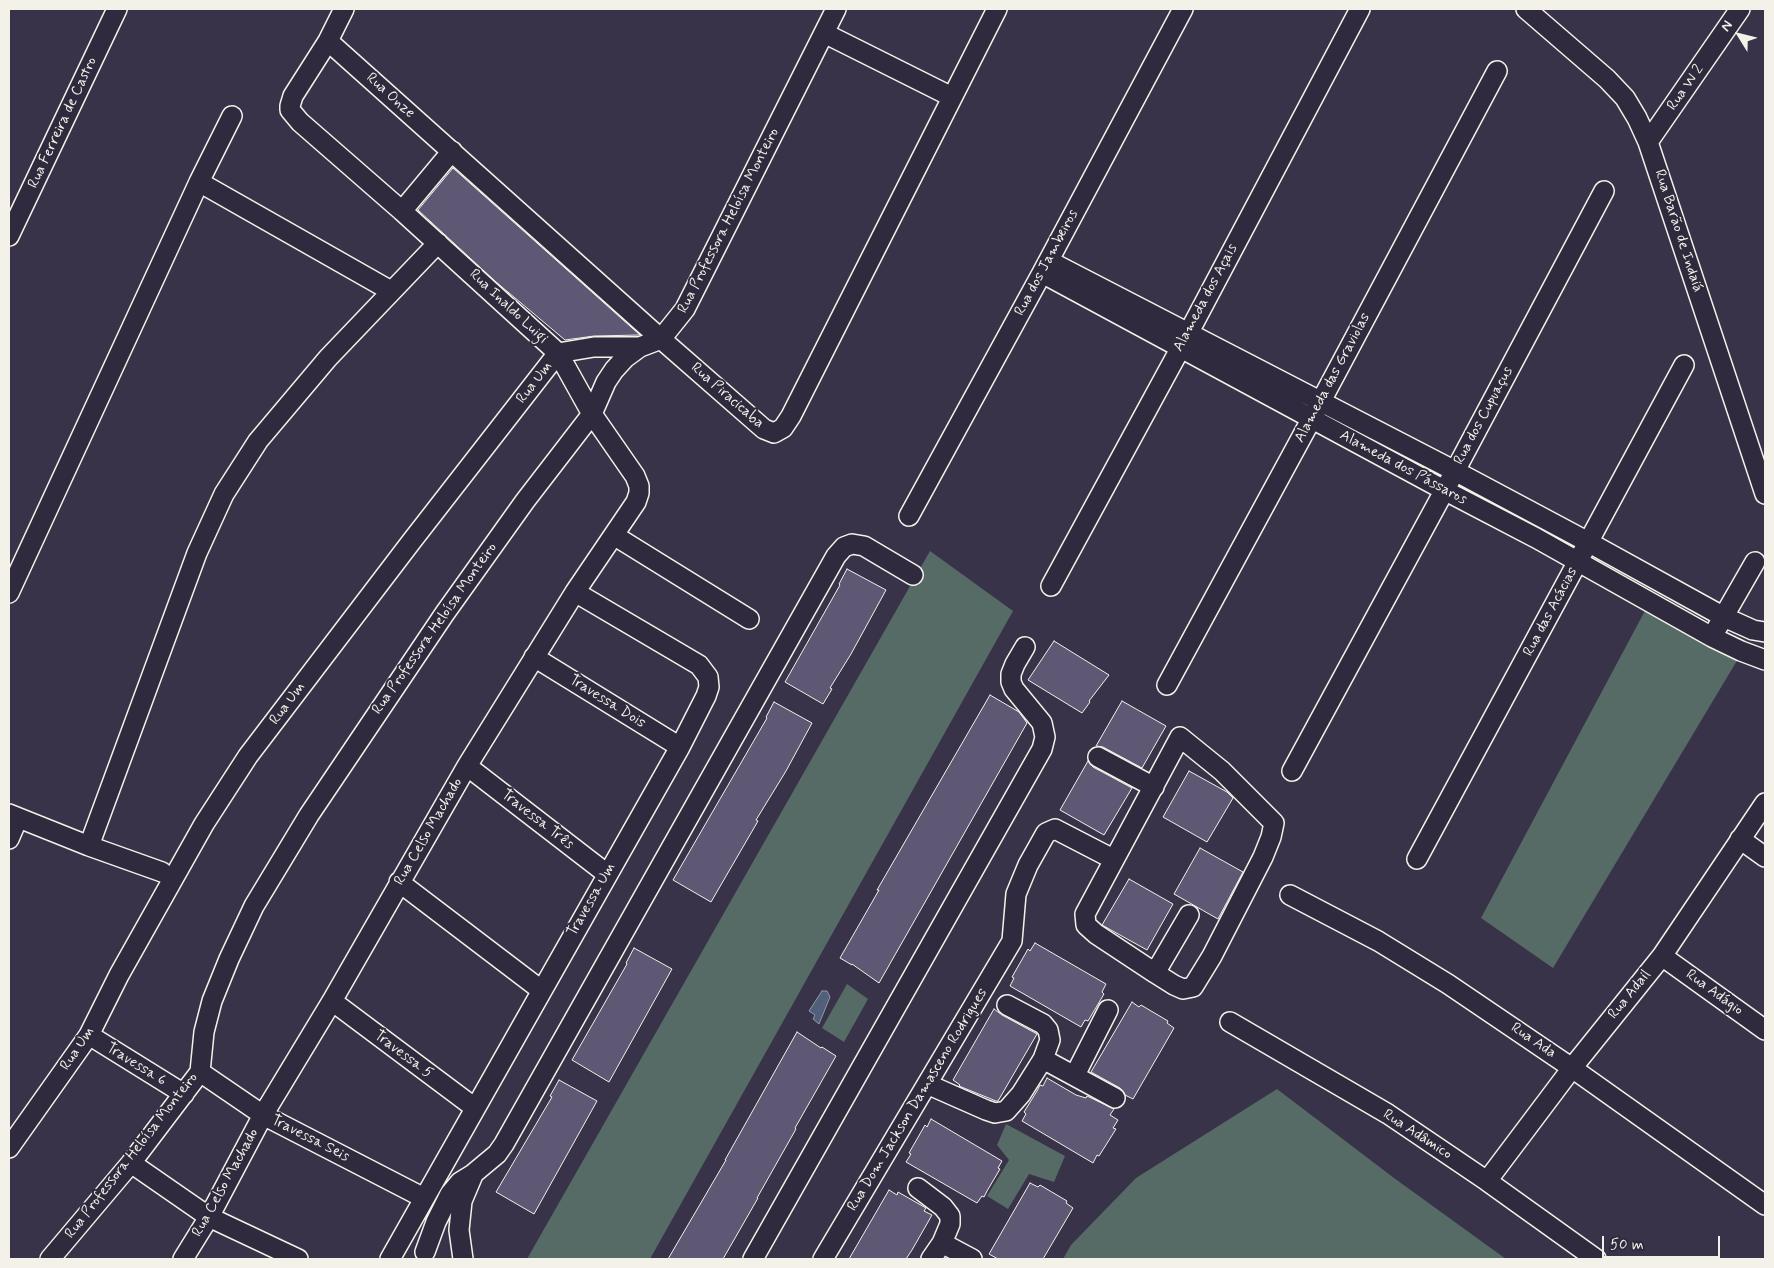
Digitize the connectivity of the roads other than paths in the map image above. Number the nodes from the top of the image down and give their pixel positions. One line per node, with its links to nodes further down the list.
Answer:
1 (117, 9): 19 (street, Rua Ferreira de Castro)
2 (344, 9): 10 (street)
3 (836, 9): 9 (street, Rua Professora Heloísa Monteiro)
4 (997, 9): 12 (street, Rua Piracicaba)
5 (1183, 9): 21 (street, Rua dos Jambeiros)
6 (1360, 9): 24 (street, Alameda dos Açais)
7 (1526, 9): 14 (street, Rua Barão de Indaiá)
8 (1740, 9): 14 (street, Rua W 2)
9 (824, 33): 12 (street); 23 (street, Rua Professora Heloísa Monteiro)
10 (328, 41): 15 (street, Rua Onze); 18 (street, Rua Inaldo Luigi)
11 (1497, 70): 28 (street, Alameda das Graviolas)
12 (952, 97): 23 (street, Rua Piracicaba)
13 (232, 116): 16 (street)
14 (1648, 142): 33 (street, Rua Barão de Indaiá)
15 (452, 151): 18 (street); 23 (street, Rua Piracicaba)
16 (199, 182): 22 (street); 42 (street)
17 (1604, 192): 31 (street, Rua dos Cupuaçus)
18 (404, 213): 20 (street, Rua Inaldo Luigi)
19 (9, 236)
20 (438, 243): 22 (street); 26 (street, Rua Inaldo Luigi)
21 (1046, 268): 24 (street, Alameda dos Pássaros); 34 (street, Rua dos Jambeiros)
22 (391, 291): 60 (street)
23 (661, 339): 25 (street, Rua Professora Heloísa Monteiro)
24 (1184, 340): 28 (street, Alameda dos Pássaros); 30 (street, Alameda dos Pássaros); 40 (street, Alameda dos Açais)
25 (640, 347): 26 (street, Rua Um); 29 (street, Rua Professora Heloísa Monteiro)
26 (558, 353): 29 (street, Rua Inaldo Luigi); 77 (street, Rua Um)
27 (1684, 365): 36 (street, Rua das Acácias)
28 (1321, 401): 30 (street, Alameda das Graviolas); 31 (street, Alameda dos Pássaros)
29 (592, 414): 35 (street, Rua Celso Machado); 80 (street, Rua Professora Heloísa Monteiro)
30 (1312, 418): 32 (street, Alameda dos Pássaros); 50 (street, Alameda das Graviolas)
31 (1455, 471): 32 (street, Rua dos Cupuaçus); 36 (street, Alameda dos Pássaros)
32 (1444, 490): 37 (street, Alameda dos Pássaros); 54 (street, Rua dos Cupuaçus)
33 (1765, 494)
34 (909, 516)
35 (614, 536): 41 (street, Rua Celso Machado); 44 (street)
36 (1588, 542): 37 (street, Rua das Acácias); 43 (street, Alameda dos Pássaros)
37 (1578, 562): 46 (street, Alameda dos Pássaros); 62 (street, Rua das Acácias)
38 (1755, 562): 43 (street)
39 (913, 575): 89 (street)
40 (1051, 586)
41 (576, 592): 48 (street, Rua Celso Machado); 51 (street, Travessa Um)
42 (9, 593)
43 (1724, 617): 45 (street, Alameda dos Pássaros); 46 (street)
44 (749, 620)
45 (1765, 632)
46 (1712, 637): 49 (street, Alameda dos Pássaros)
47 (1025, 647): 103 (street)
48 (534, 657): 51 (street, Travessa Dois); 53 (street, Rua Celso Machado)
49 (1765, 660)
50 (1167, 685)
51 (680, 747): 65 (street, Travessa Um)
52 (1098, 757): 55 (street)
53 (467, 766): 65 (street, Travessa Três); 66 (street, Rua Celso Machado)
54 (1292, 771)
55 (1154, 787): 63 (street); 70 (street)
56 (1765, 803): 59 (street, Rua Adail)
57 (14, 816): 58 (street); 60 (street)
58 (9, 839)
59 (1740, 839): 61 (street); 69 (street, Rua Adail)
60 (89, 846): 64 (street)
61 (1765, 857)
62 (1417, 859)
63 (1113, 860): 70 (street); 82 (street, Rua Dom Jackson Damasceno Rodrigues)
64 (162, 872)
65 (607, 874): 71 (street, Travessa Um)
66 (399, 882): 71 (street); 72 (street, Rua Celso Machado)
67 (1290, 895): 79 (street, Rua Ada)
68 (1189, 915): 70 (street)
69 (1662, 956): 76 (street, Rua Adágio); 79 (street, Rua Adail)
70 (1155, 973)
71 (541, 990): 85 (street, Travessa Um)
72 (332, 1001): 85 (street, Travessa 5); 86 (street, Rua Celso Machado)
73 (1007, 1005): 78 (street)
74 (1108, 1010): 81 (street)
75 (1230, 1022): 90 (street, Rua Adâmico)
76 (1765, 1030)
77 (89, 1035): 83 (street, Travessa 6); 87 (street, Rua Um)
78 (1043, 1060): 81 (street); 82 (street)
79 (1572, 1068): 90 (street, Rua Adail); 93 (street, Rua Ada)
80 (200, 1072): 83 (street, Rua Professora Heloísa Monteiro); 86 (street, Travessa Seis)
81 (1075, 1076): 84 (street)
82 (928, 1084): 104 (street, Rua Dom Jackson Damasceno Rodrigues)
83 (184, 1094): 88 (street, Rua Professora Heloísa Monteiro)
84 (1115, 1098)
85 (475, 1108): 92 (street, Travessa Um)
86 (263, 1115): 92 (street, Travessa Seis); 94 (street, Rua Celso Machado)
87 (9, 1148)
88 (131, 1163): 94 (street); 98 (street, Rua Professora Heloísa Monteiro)
89 (473, 1174): 97 (street); 102 (street)
90 (1487, 1181): 107 (street, Rua Adâmico)
91 (918, 1188): 96 (street)
92 (424, 1198): 95 (street, Travessa Um)
93 (1765, 1205)
94 (209, 1217): 99 (street, Rua Celso Machado); 100 (street)
95 (404, 1236): 97 (street); 101 (street, Travessa Um)
96 (942, 1243): 105 (street); 106 (street)
97 (429, 1256)
98 (50, 1259)
99 (183, 1259)
100 (298, 1259)
101 (390, 1259)
102 (463, 1259)
103 (753, 1259)
104 (823, 1259)
105 (931, 1259)
106 (972, 1259)
107 (1596, 1259)

